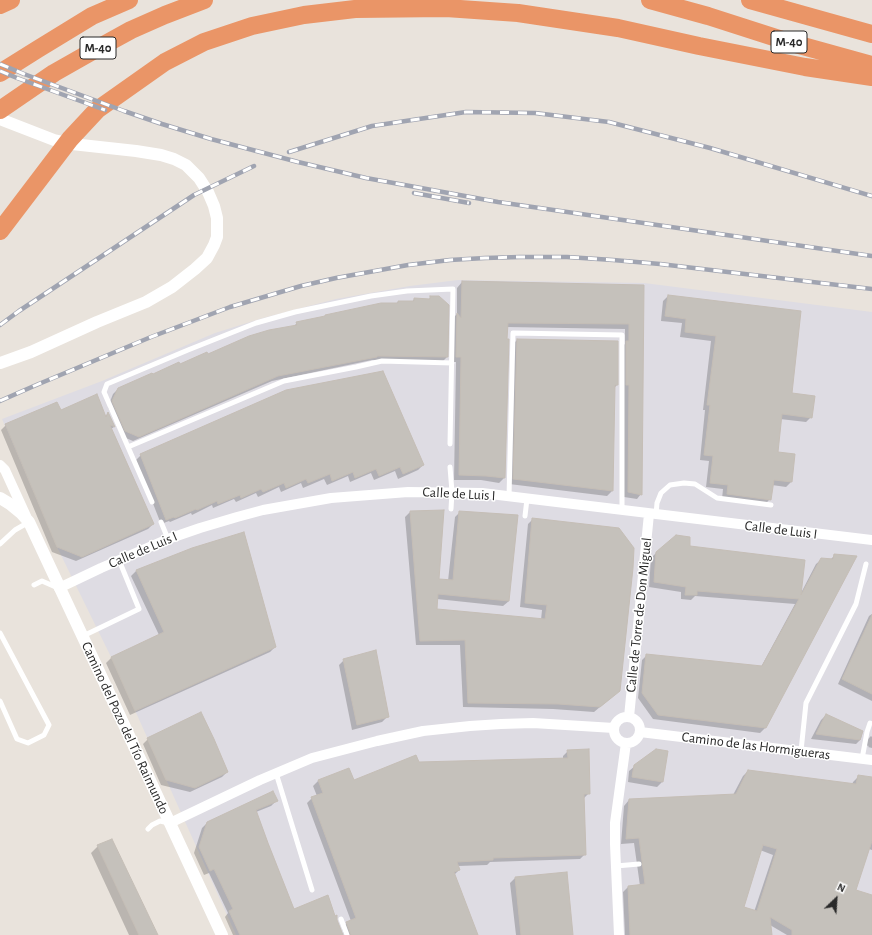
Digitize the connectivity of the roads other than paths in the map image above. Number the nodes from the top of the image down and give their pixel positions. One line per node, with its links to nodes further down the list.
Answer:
1 (11, 0): 6 (highway)
2 (129, 0): 7 (highway, M-40)
3 (204, 0): 13 (highway, M-40)
4 (650, 0): 10 (highway, M-40)
5 (750, 0): 8 (highway, M-40)
6 (0, 5)
7 (92, 16): 9 (highway); 11 (highway, M-40)
8 (872, 34)
9 (0, 59)
10 (872, 65)
11 (0, 74)
12 (872, 77): 15 (highway)
13 (0, 110)
14 (0, 119): 16 (street)
15 (0, 231)
16 (0, 363)
17 (452, 363): 18 (lane); 19 (lane); 19 (lane)
18 (450, 444)
19 (128, 447): 26 (lane)
20 (0, 465): 32 (street, Camino del Pozo del Tío Raimundo)
21 (450, 467): 22 (lane)
22 (452, 492): 23 (street, Calle de Luis I); 28 (lane); 34 (street, Calle de Luis I)
23 (509, 497): 25 (street, Calle de Luis I); 29 (lane)
24 (0, 498): 32 (street, Camino del Pozo del Tío Raimundo)
25 (527, 499): 29 (street, Calle de Luis I); 31 (lane)
26 (152, 502)
27 (771, 505): 30 (lane)
28 (451, 509)
29 (622, 510): 30 (street, Calle de Luis I)
30 (652, 514): 35 (street, Calle de Luis I); 44 (street, Calle de Torre de Don Miguel)
31 (526, 516)
32 (29, 522): 36 (lane); 40 (street, Camino del Pozo del Tío Raimundo)
33 (161, 522): 34 (lane)
34 (168, 539): 37 (street, Calle de Luis I)
35 (872, 540)
36 (0, 544)
37 (119, 560): 40 (street, Calle de Luis I); 42 (lane)
38 (866, 564): 49 (lane)
39 (34, 585): 40 (lane)
40 (59, 588): 42 (street, Camino del Pozo del Tío Raimundo)
41 (0, 633): 43 (lane)
42 (82, 637): 52 (street, Camino del Pozo del Tío Raimundo)
43 (0, 701)
44 (629, 716): 46 (street); 47 (street)
45 (870, 723): 50 (lane)
46 (614, 728): 48 (street); 51 (street)
47 (640, 732): 48 (street); 49 (street, Camino de las Hormigueras)
48 (626, 743): 55 (street)
49 (801, 751): 50 (street, Camino de las Hormigueras)
50 (867, 760)
51 (276, 773): 52 (street); 56 (lane)
52 (170, 823): 53 (lane); 58 (street, Camino del Pozo del Tío Raimundo)
53 (148, 829)
54 (639, 864): 55 (lane)
55 (616, 866): 60 (street)
56 (312, 890)
57 (341, 919): 59 (lane)
58 (222, 935)
59 (347, 935)
60 (619, 935)

